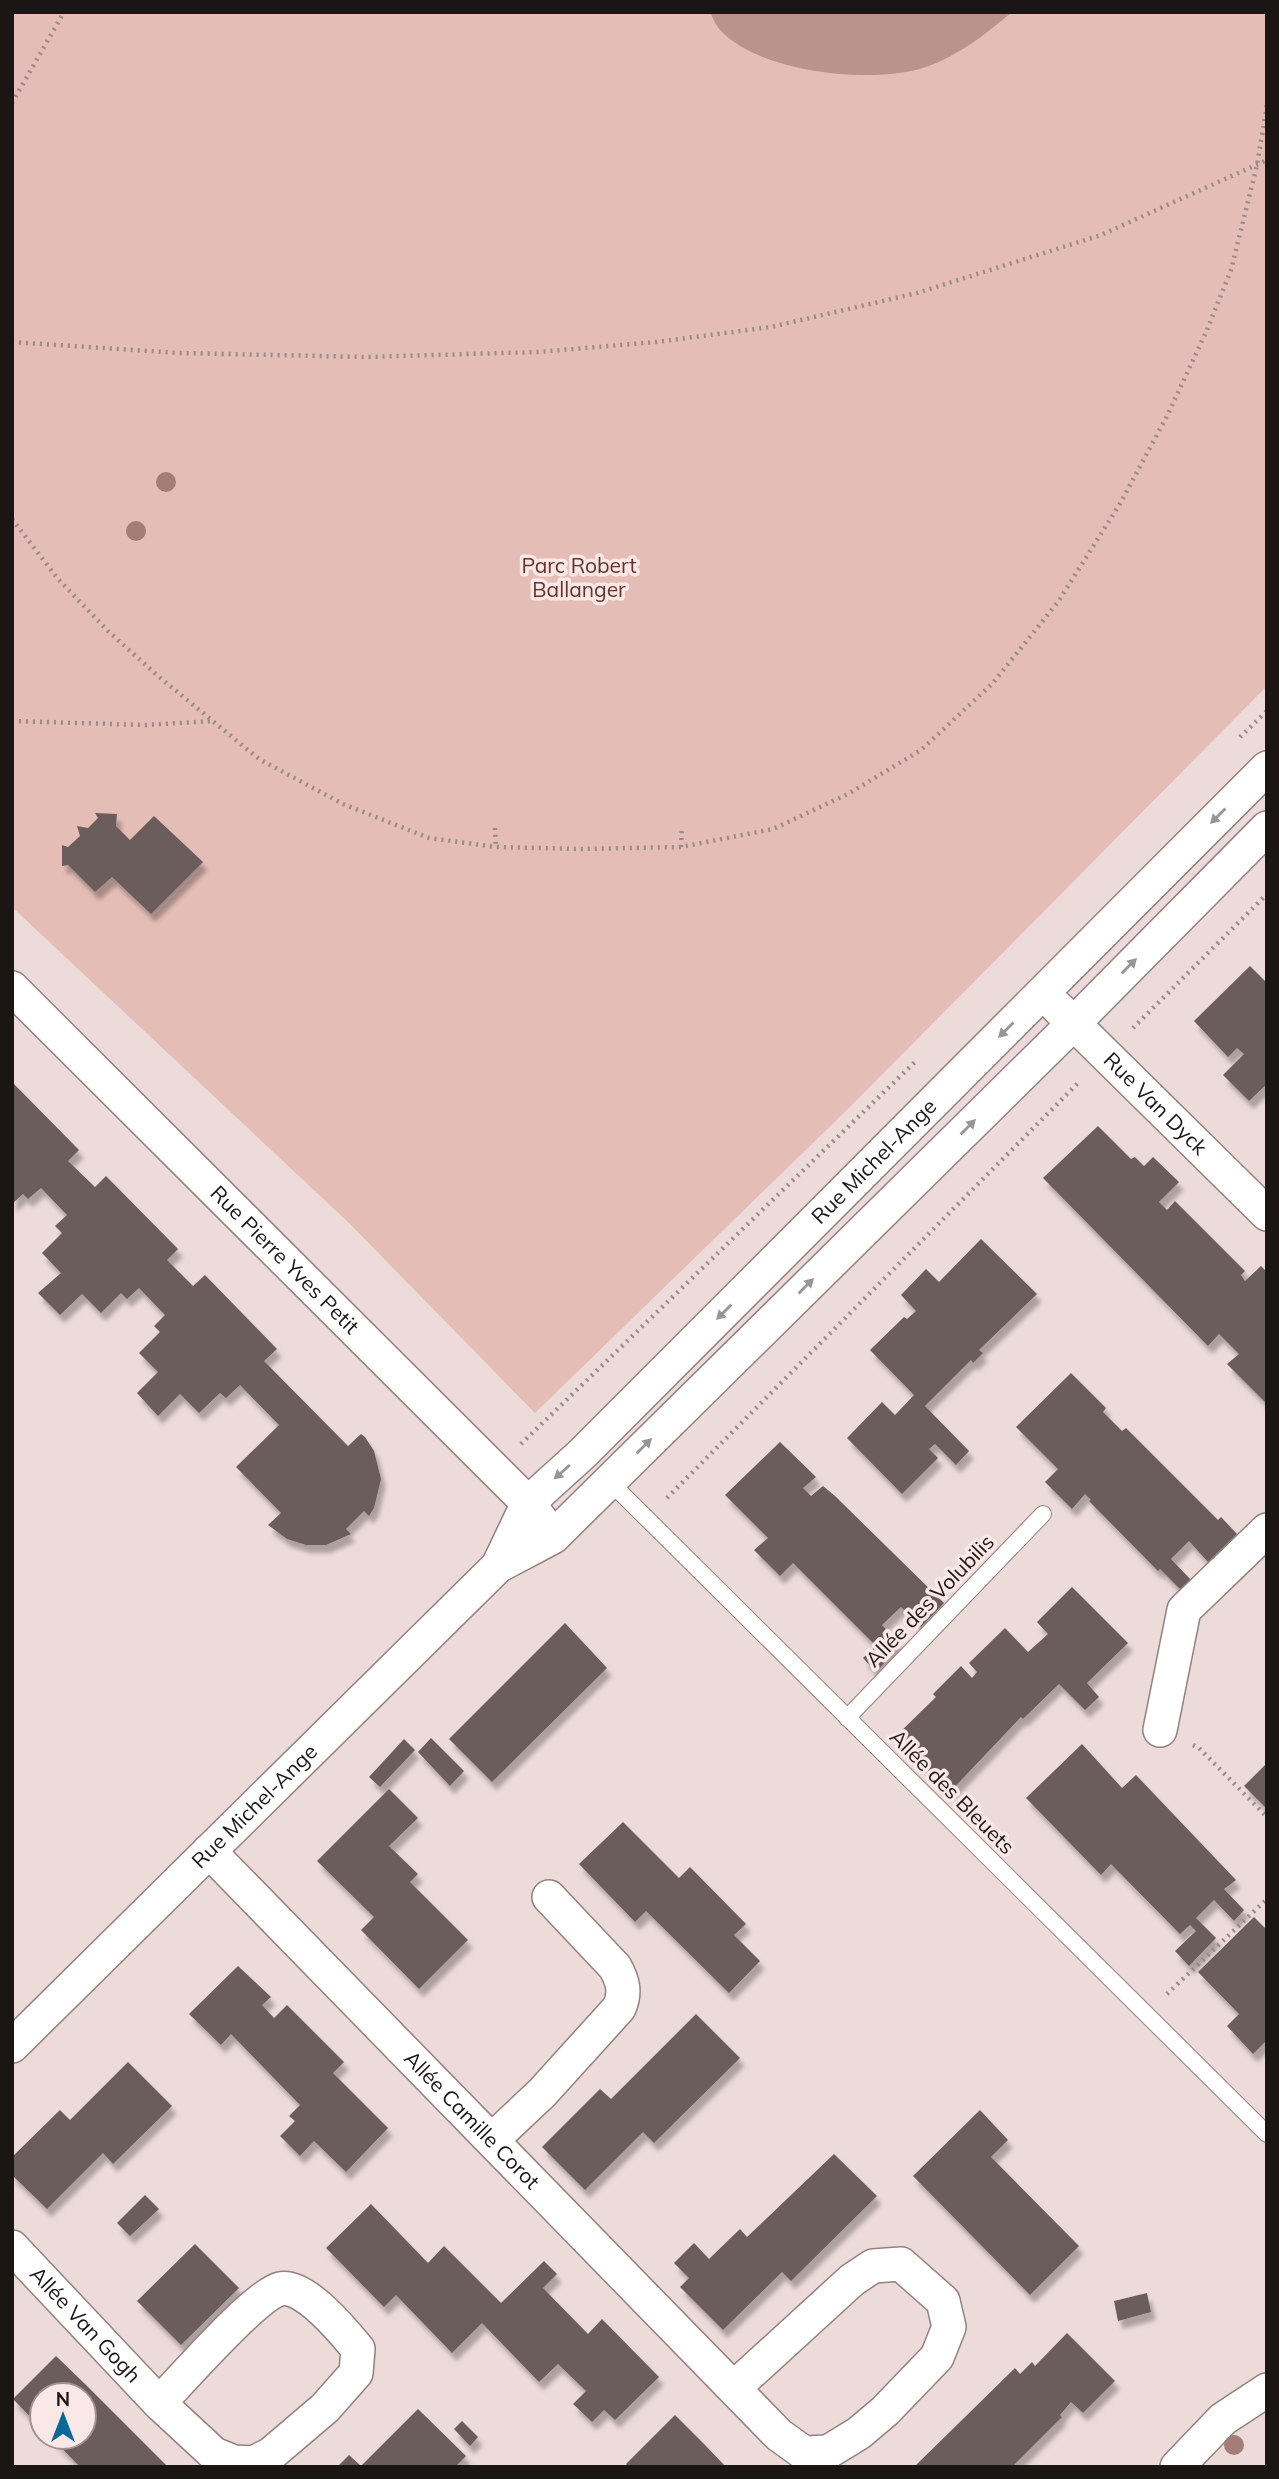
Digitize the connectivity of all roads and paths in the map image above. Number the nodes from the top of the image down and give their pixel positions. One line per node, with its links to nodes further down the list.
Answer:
1 (64, 12): 2 (path)
2 (12, 103)
3 (1267, 105): 5 (path)
4 (1267, 160): 5 (path)
5 (1257, 165): 6 (path); 17 (path)
6 (12, 342)
7 (12, 519): 10 (path)
8 (1267, 711): 11 (path)
9 (12, 721): 10 (path)
10 (214, 721): 16 (path)
11 (1232, 745)
12 (1267, 768): 20 (street, Rue Michel-Ange, one-way to 20)
13 (682, 827): 17 (path)
14 (495, 828): 16 (path)
15 (1267, 828): 21 (street, Rue Michel-Ange, one-way to 15)
16 (496, 847): 17 (path)
17 (681, 847)
18 (1267, 894): 23 (path)
19 (12, 988): 25 (street, Rue Pierre Yves Petit)
20 (1042, 994): 21 (street, Rue Van Dyck); 27 (street, Rue Michel-Ange, one-way to 27)
21 (1074, 1023): 23 (street, Rue Van Dyck); 26 (street, Rue Michel-Ange, one-way to 21)
22 (925, 1052): 25 (path)
23 (1106, 1055): 24 (street, Rue Van Dyck); 29 (path)
24 (1267, 1214)
25 (495, 1469): 27 (street, Rue Pierre Yves Petit)
26 (608, 1480): 29 (lane, Allée des Bleuets); 31 (street, Rue Michel-Ange)
27 (528, 1503): 31 (street, Rue Pierre Yves Petit); 32 (street, Rue Michel-Ange)
28 (1043, 1514): 33 (lane, Allée des Volubilis)
29 (647, 1518): 33 (lane, Allée des Bleuets)
30 (1267, 1530): 34 (street)
31 (553, 1537): 32 (street, Rue Michel-Ange)
32 (498, 1566): 36 (street, Rue Michel-Ange)
33 (847, 1718): 39 (lane, Allée des Bleuets)
34 (1160, 1730): 35 (path)
35 (1267, 1817)
36 (209, 1851): 40 (street, Rue Michel-Ange); 42 (street, Allée Camille Corot)
37 (550, 1897): 42 (street)
38 (1267, 1899): 39 (path)
39 (1146, 2014): 41 (lane, Allée des Bleuets)
40 (12, 2046)
41 (1267, 2134)
42 (492, 2140): 44 (street, Allée Camille Corot)
43 (12, 2247): 46 (street, Allée Van Gogh)
44 (734, 2387): 44 (street, Allée Camille Corot)
45 (1267, 2390): 47 (street)
46 (159, 2403): 46 (street, Allée Van Gogh)
47 (1177, 2467)

